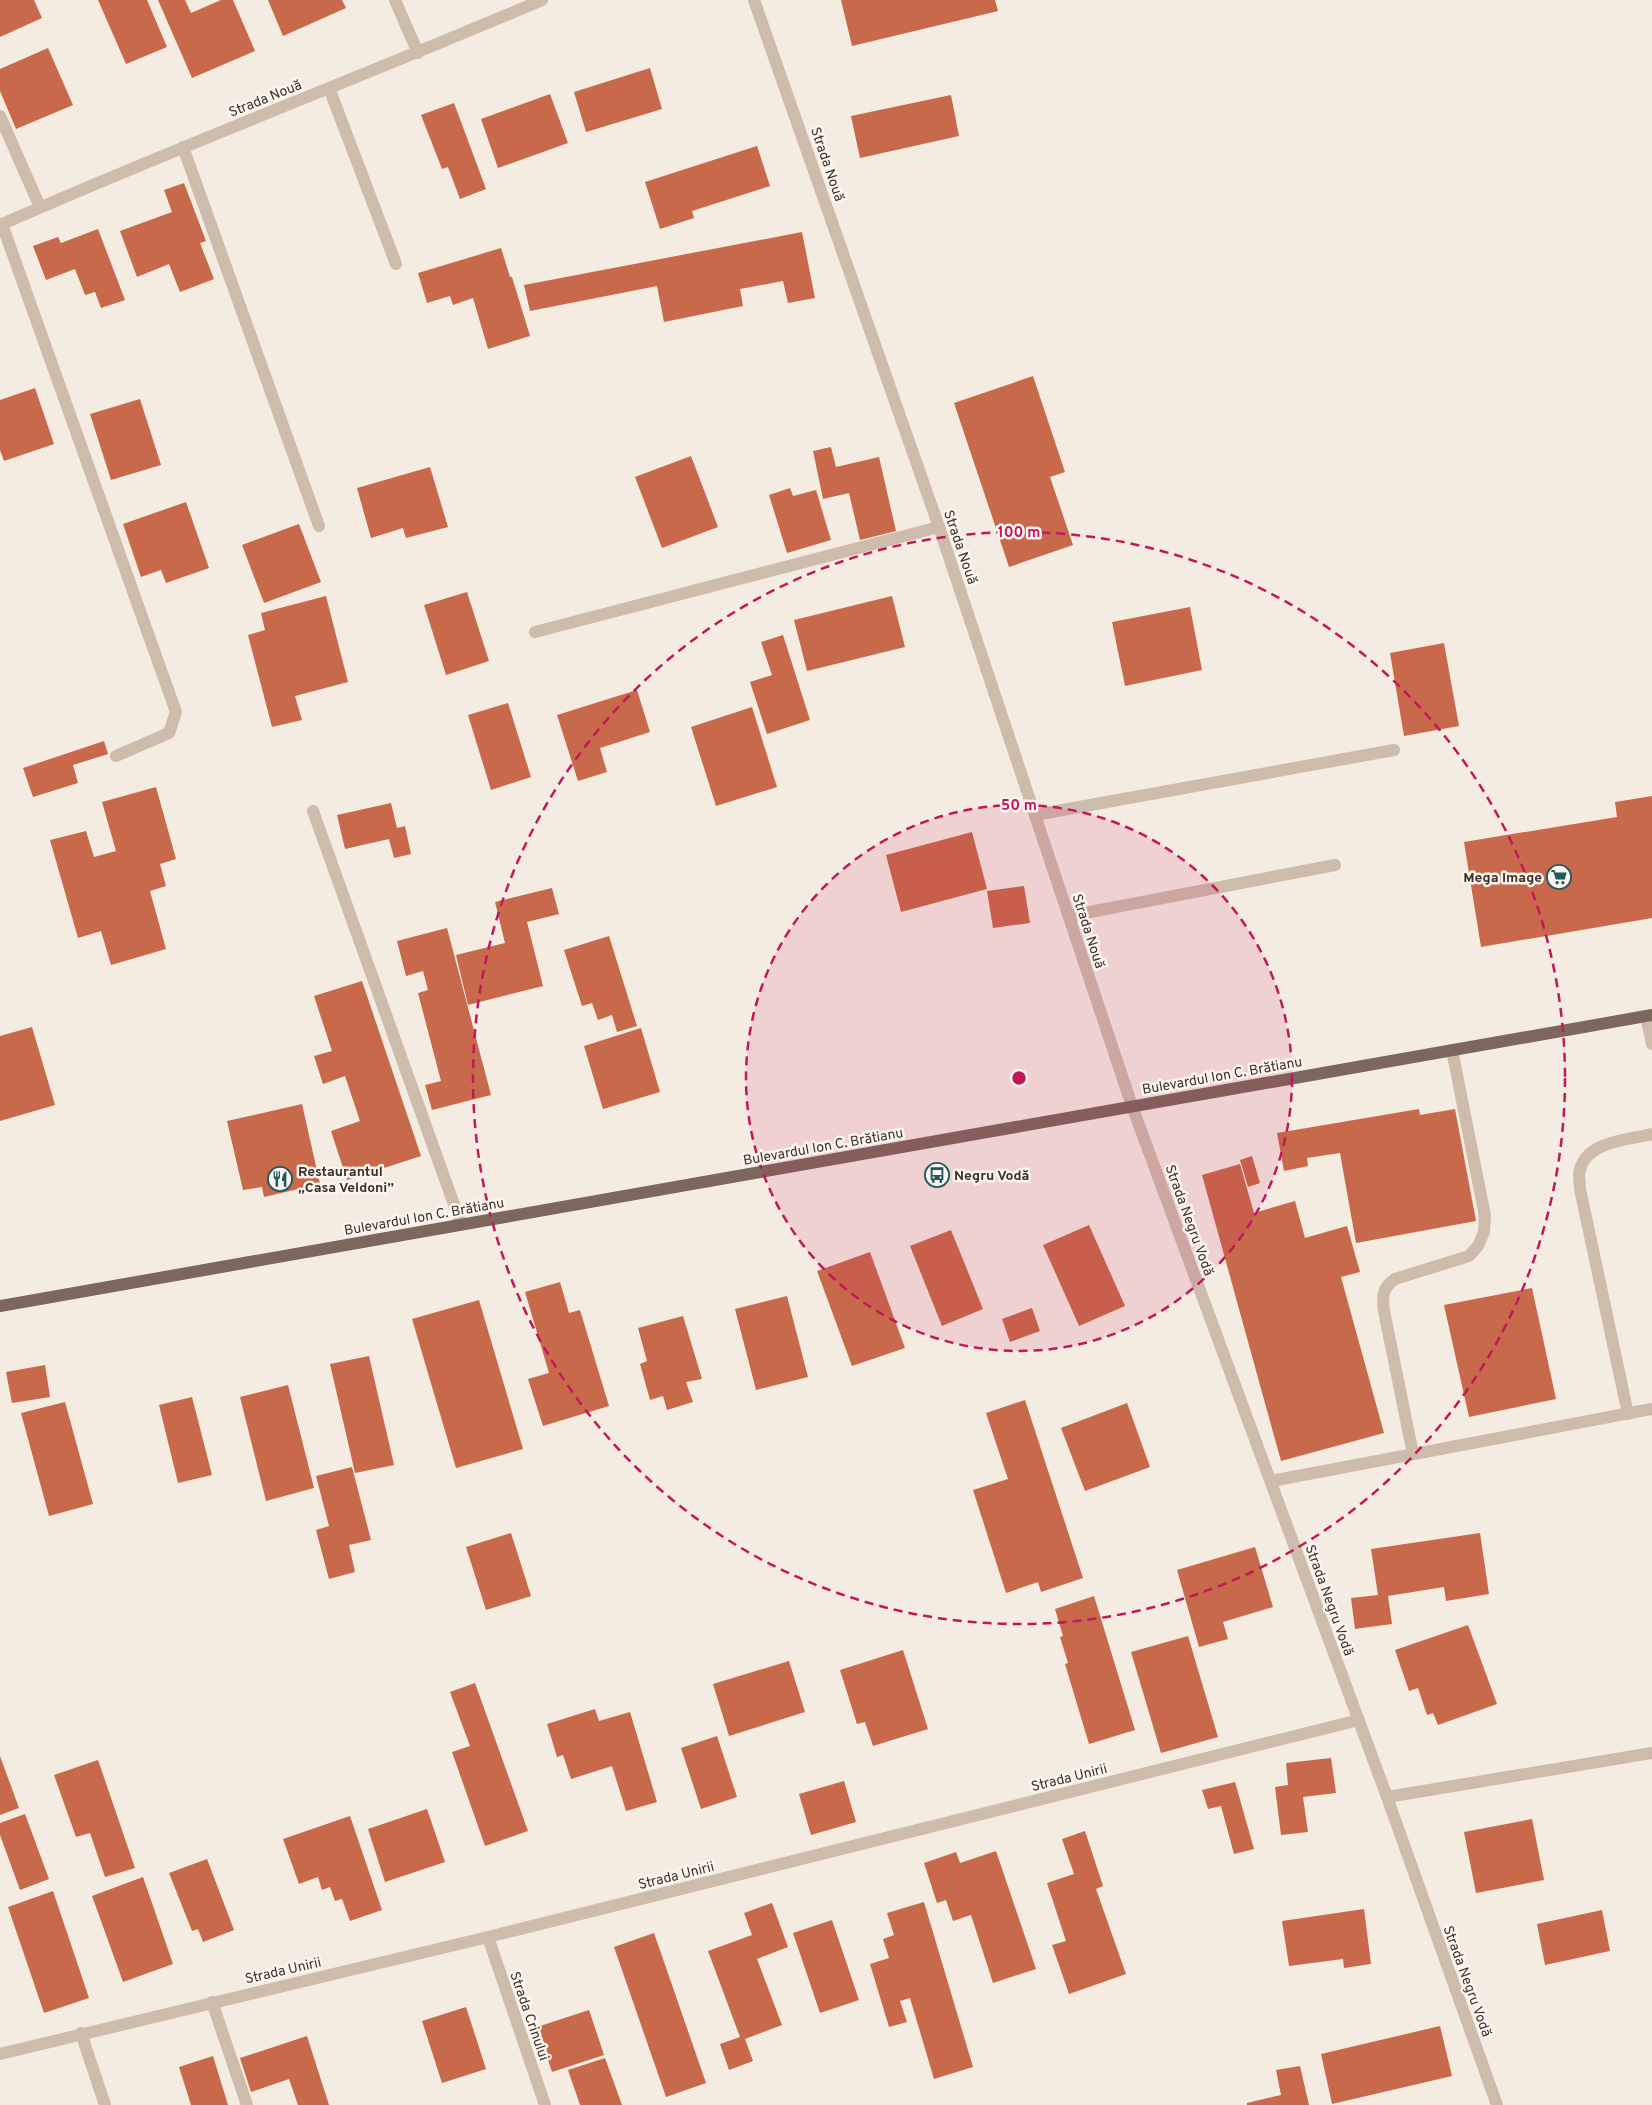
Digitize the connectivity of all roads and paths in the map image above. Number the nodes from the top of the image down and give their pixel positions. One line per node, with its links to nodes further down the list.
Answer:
1 (395, 0): 4 (street)
2 (542, 0): 4 (street, Strada Nouă)
3 (754, 0): 12 (street, Strada Nouă)
4 (418, 53): 5 (street, Strada Nouă)
5 (328, 88): 7 (street, Strada Nouă); 10 (street)
6 (0, 116): 8 (street)
7 (183, 147): 8 (street, Strada Nouă); 11 (street)
8 (40, 207): 9 (street, Strada Nouă)
9 (1, 225): 15 (street)
10 (396, 264)
11 (319, 526)
12 (939, 527): 13 (street); 17 (street, Strada Nouă)
13 (535, 632)
14 (1394, 750): 17 (street)
15 (116, 756)
16 (313, 811): 25 (street)
17 (1035, 815): 19 (street, Strada Nouă)
18 (1334, 865): 19 (street)
19 (1069, 916): 23 (street, Strada Nouă)
20 (1649, 1015): 21 (street); 22 (main road, Bulevardul Ion C. Brătianu)
21 (1652, 1044)
22 (1452, 1050): 23 (main road, Bulevardul Ion C. Brătianu); 29 (street)
23 (1132, 1106): 25 (main road, Bulevardul Ion C. Brătianu); 30 (street, Strada Negru Vodă)
24 (1652, 1134): 28 (street)
25 (461, 1224): 26 (main road, Bulevardul Ion C. Brătianu)
26 (0, 1306)
27 (1652, 1409): 28 (street)
28 (1628, 1414): 29 (street)
29 (1413, 1454): 30 (street)
30 (1271, 1481): 31 (street, Strada Negru Vodă)
31 (1359, 1720): 33 (street, Strada Negru Vodă); 34 (street, Strada Unirii)
32 (1652, 1753): 33 (street)
33 (1387, 1797): 41 (street, Strada Negru Vodă)
34 (488, 1937): 35 (street, Strada Unirii); 40 (street, Strada Crinului)
35 (212, 2002): 36 (street, Strada Unirii); 39 (street)
36 (81, 2033): 37 (street, Strada Unirii); 38 (street)
37 (0, 2054)
38 (105, 2105)
39 (247, 2105)
40 (544, 2105)
41 (1497, 2105)

